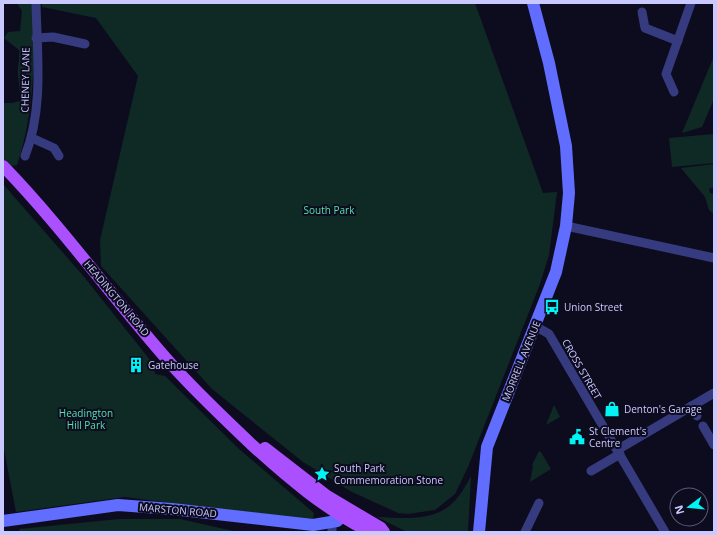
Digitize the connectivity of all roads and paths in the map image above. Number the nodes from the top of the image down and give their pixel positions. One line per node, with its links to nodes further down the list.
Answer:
1 (36, 3): 5 (street, CHENEY LANE)
2 (533, 3): 13 (street, MORRELL AVENUE)
3 (691, 3): 6 (street)
4 (642, 12): 6 (street)
5 (36, 38): 7 (street); 9 (street, CHENEY LANE)
6 (678, 40): 8 (street)
7 (85, 44)
8 (674, 92)
9 (32, 138): 10 (street, CHENEY LANE); 11 (street)
10 (25, 156)
11 (59, 156)
12 (3, 166): 24 (main road, HEADINGTON ROAD)
13 (566, 226): 14 (street); 15 (street, MORRELL AVENUE)
14 (714, 258)
15 (535, 326): 21 (street, CROSS STREET); 29 (street, MORRELL AVENUE)
16 (714, 393): 17 (street)
17 (691, 406): 18 (street); 21 (street)
18 (697, 416)
19 (703, 426): 20 (street)
20 (714, 445)
21 (618, 452): 22 (street); 31 (street, CROSS STREET)
22 (591, 471)
23 (540, 503): 30 (street)
24 (346, 513): 26 (street, MARSTON ROAD); 27 (main road); 28 (main road)
25 (3, 521): 26 (street, MARSTON ROAD)
26 (332, 528)
27 (370, 532)
28 (384, 532)
29 (479, 532)
30 (525, 532)
31 (665, 532)

